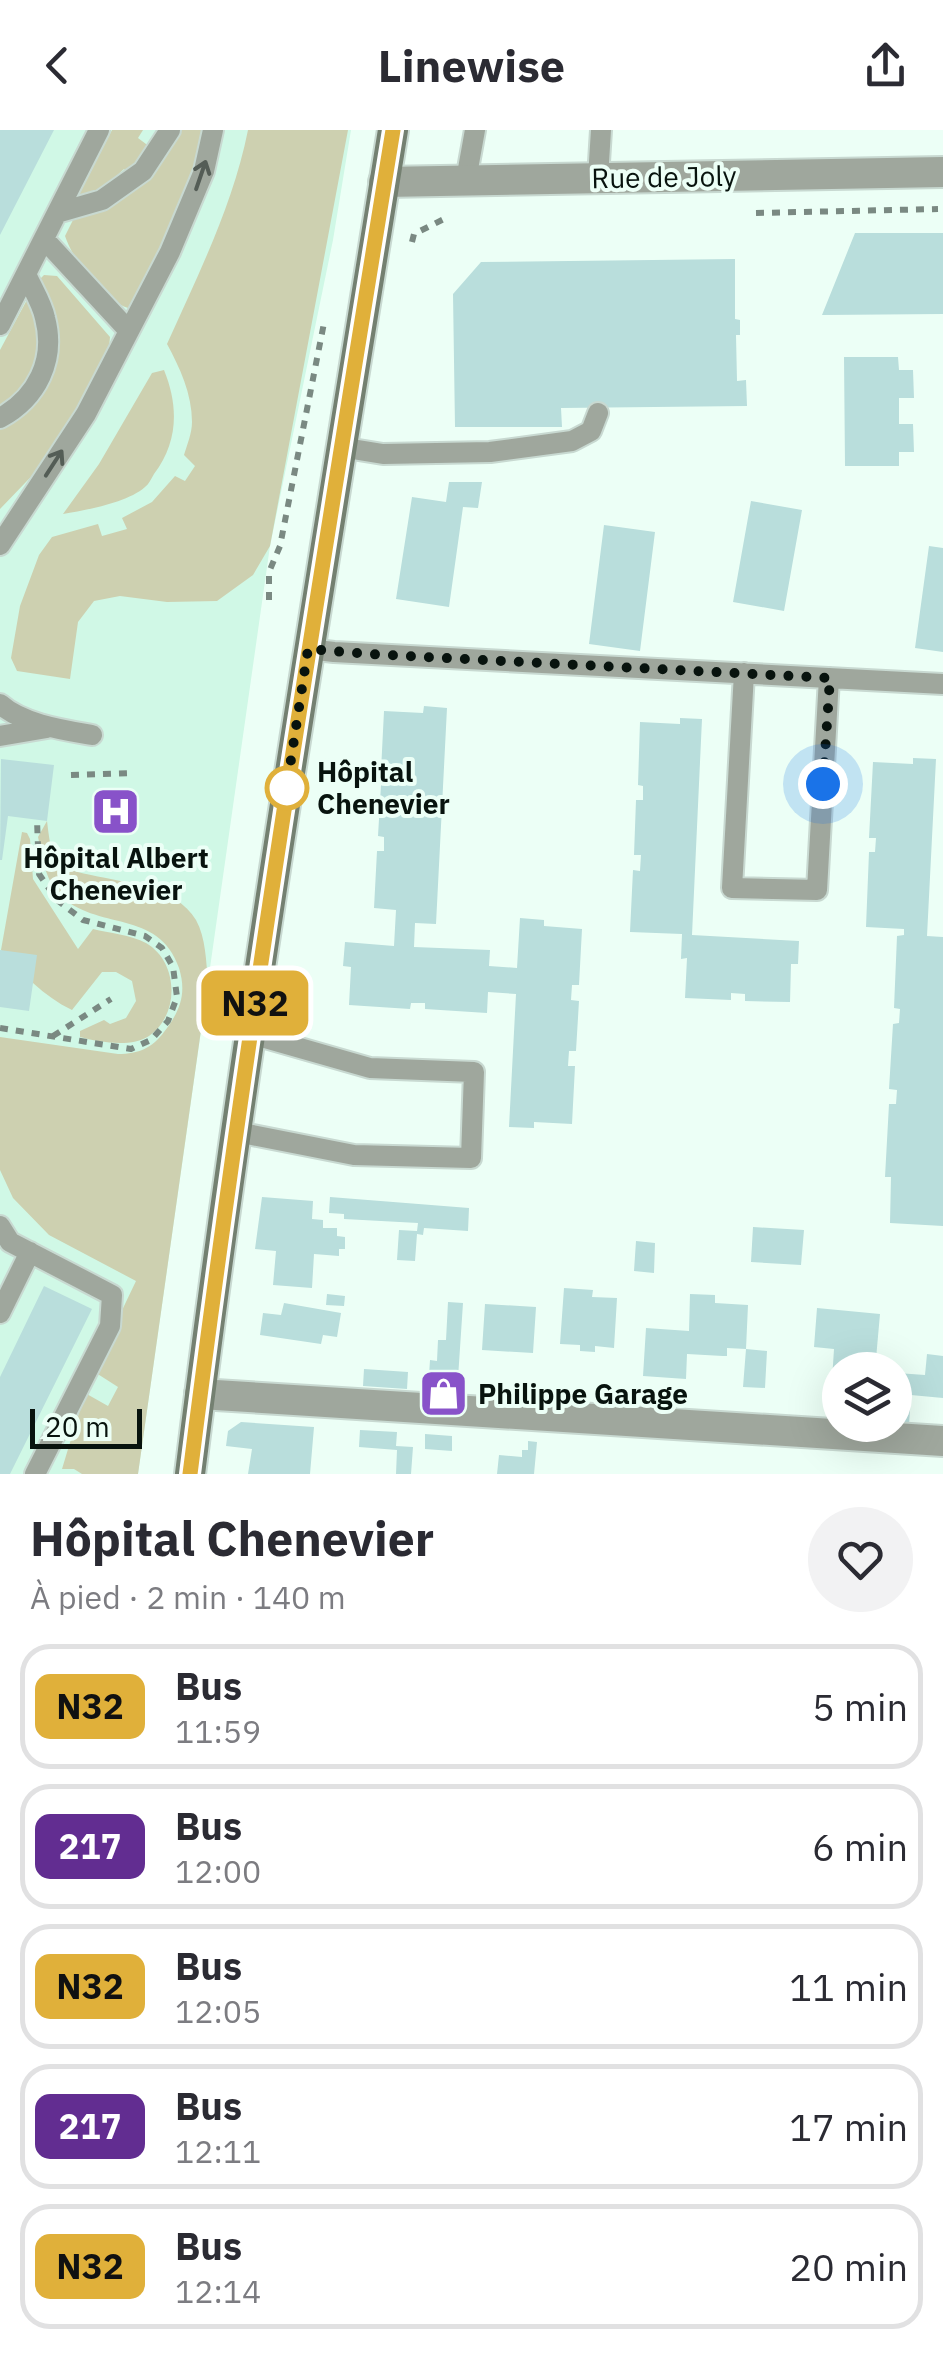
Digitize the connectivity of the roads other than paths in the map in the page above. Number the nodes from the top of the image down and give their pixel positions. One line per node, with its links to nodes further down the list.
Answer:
1 (99, 130): 11 (lane)
2 (170, 130): 11 (lane)
3 (213, 130): 15 (lane, one-way to 3)
4 (392, 130): 10 (street)
5 (475, 130): 9 (lane)
6 (601, 130): 8 (lane)
7 (943, 172): 8 (street, Rue de Joly)
8 (598, 178): 9 (street, Rue de Joly)
9 (466, 180): 10 (street, Rue de Joly)
10 (384, 182): 18 (street)
11 (57, 213): 12 (lane)
12 (44, 240): 13 (lane); 15 (lane)
13 (26, 274): 14 (lane); 17 (lane)
14 (0, 325)
15 (129, 330): 19 (lane, one-way to 15)
16 (598, 413): 18 (lane)
17 (0, 418)
18 (340, 447): 20 (street)
19 (0, 545)
20 (308, 649): 21 (lane); 28 (street)
21 (744, 673): 22 (lane); 22 (lane)
22 (830, 678): 23 (lane)
23 (943, 684)
24 (0, 704): 25 (lane)
25 (51, 728): 26 (lane); 27 (lane)
26 (92, 734)
27 (0, 736)
28 (250, 1034): 29 (street); 29 (lane)
29 (237, 1132): 33 (street)
30 (0, 1226): 31 (lane)
31 (30, 1252): 32 (lane); 35 (lane)
32 (0, 1313)
33 (200, 1394): 34 (street); 36 (street)
34 (943, 1441)
35 (35, 1474)
36 (190, 1474)

